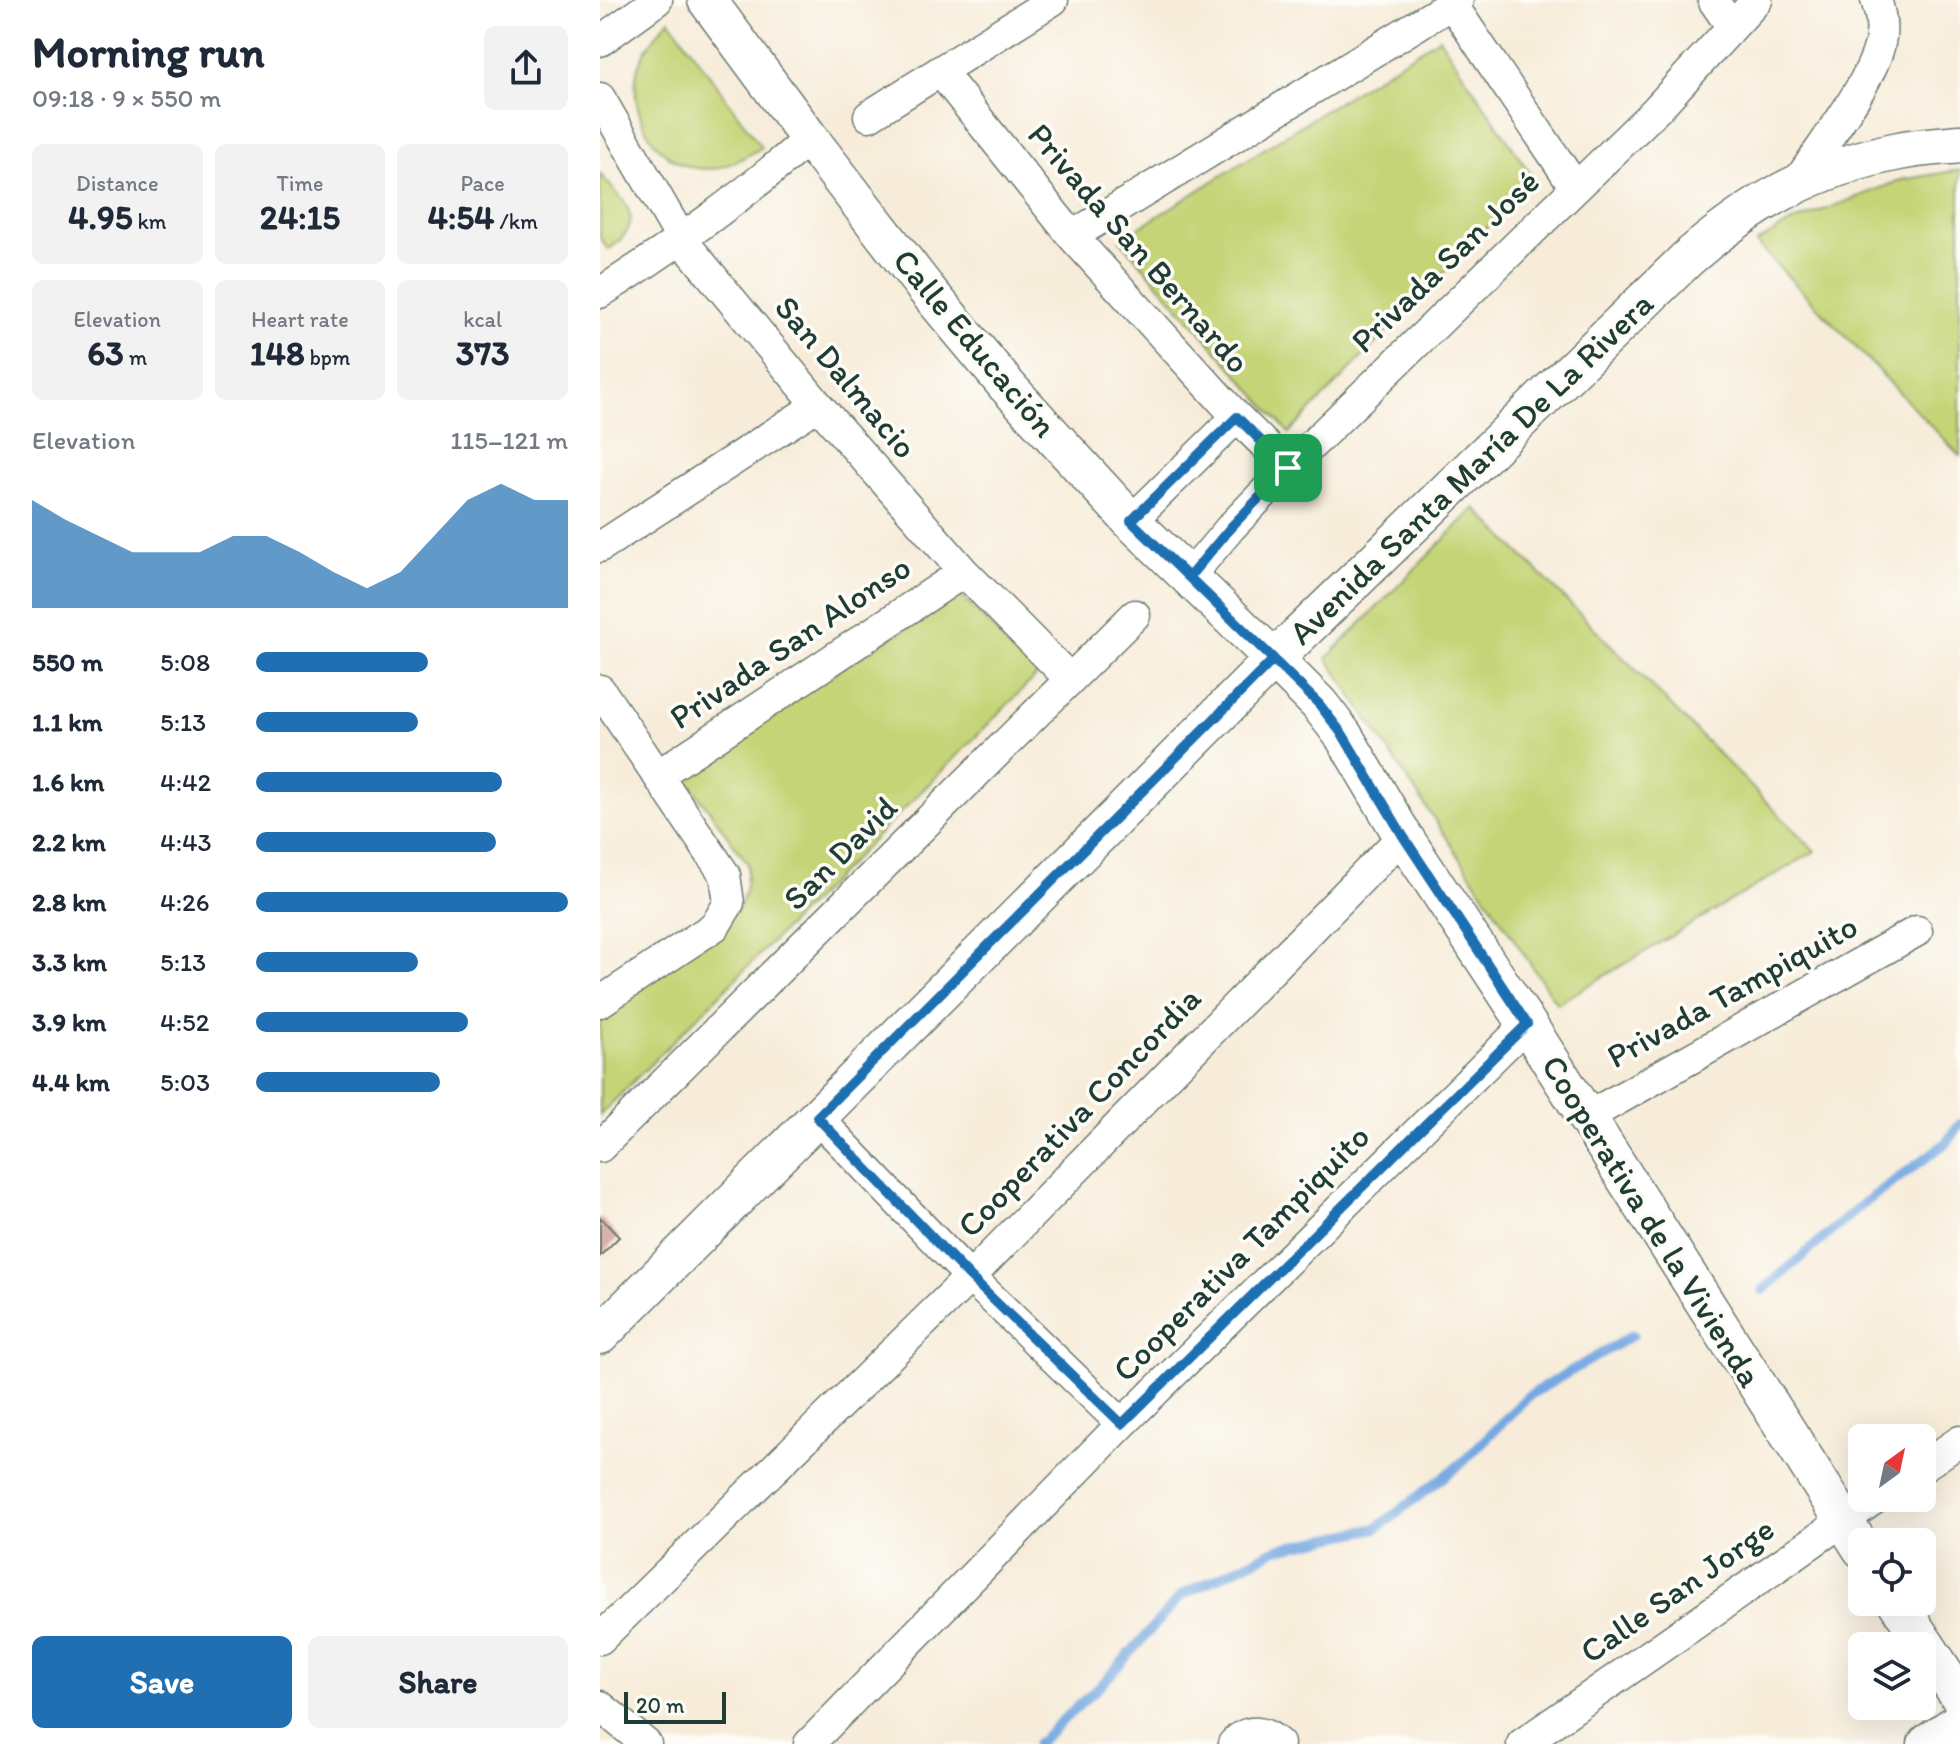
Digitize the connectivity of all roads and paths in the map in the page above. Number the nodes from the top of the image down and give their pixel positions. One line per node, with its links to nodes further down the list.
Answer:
1 (657, 0): 9 (street)
2 (707, 0): 13 (street, Calle Educación)
3 (1053, 0): 10 (street)
4 (1713, 0): 8 (street)
5 (1757, 0): 8 (street, Privada San José)
6 (1876, 0): 15 (street)
7 (1455, 2): 16 (street); 17 (street)
8 (1731, 26): 16 (street, Privada San José)
9 (600, 41)
10 (940, 71): 12 (street); 17 (street, Privada San Bernardo)
11 (600, 98): 18 (street, San Dalmacio)
12 (869, 116)
13 (809, 138): 18 (street); 23 (street, Calle Educación)
14 (1960, 144): 15 (street, Avenida Santa María De La Rivera)
15 (1797, 183): 28 (street, Avenida Santa María De La Rivera)
16 (1575, 187): 22 (street, Privada San José)
17 (1072, 236): 21 (street, Privada San Bernardo)
18 (682, 240): 19 (street); 20 (street, San Dalmacio)
19 (600, 293)
20 (818, 405): 24 (street); 25 (street, San Dalmacio)
21 (1237, 417): 22 (street, Privada San Bernardo); 23 (street)
22 (1288, 468): 26 (street, Privada San José)
23 (1131, 521): 26 (street, Calle Educación)
24 (600, 547)
25 (964, 572): 29 (street, San Dalmacio); 31 (street, Privada San Alonso)
26 (1189, 577): 28 (street, Calle Educación)
27 (1135, 615): 29 (street, San David)
28 (1274, 659): 32 (street, Cooperativa de la Vivienda); 36 (street, Avenida Santa María De La Rivera)
29 (1069, 678): 38 (street, San David)
30 (600, 690): 31 (street)
31 (658, 775): 34 (street)
32 (1403, 836): 35 (street, Cooperativa de la Vivienda); 39 (street, Cooperativa Concordia)
33 (1917, 931): 37 (street, Privada Tampiquito)
34 (600, 1002)
35 (1527, 1024): 37 (street, Cooperativa de la Vivienda); 41 (street, Cooperativa Tampiquito)
36 (817, 1117): 39 (street); 40 (street, Avenida Santa María De La Rivera)
37 (1585, 1118): 44 (street, Cooperativa de la Vivienda)
38 (600, 1147)
39 (970, 1277): 41 (street); 47 (street, Cooperativa Concordia)
40 (600, 1335)
41 (1122, 1424): 52 (street, Cooperativa Tampiquito)
42 (1960, 1441): 43 (street)
43 (1936, 1457)
44 (1849, 1528)
45 (1848, 1538): 53 (street, Calle San Jorge)
46 (1906, 1616): 48 (street)
47 (600, 1639)
48 (1960, 1697)
49 (600, 1706): 51 (street)
50 (1960, 1721): 54 (street)
51 (646, 1744)
52 (809, 1744)
53 (1522, 1744)
54 (1927, 1744)

